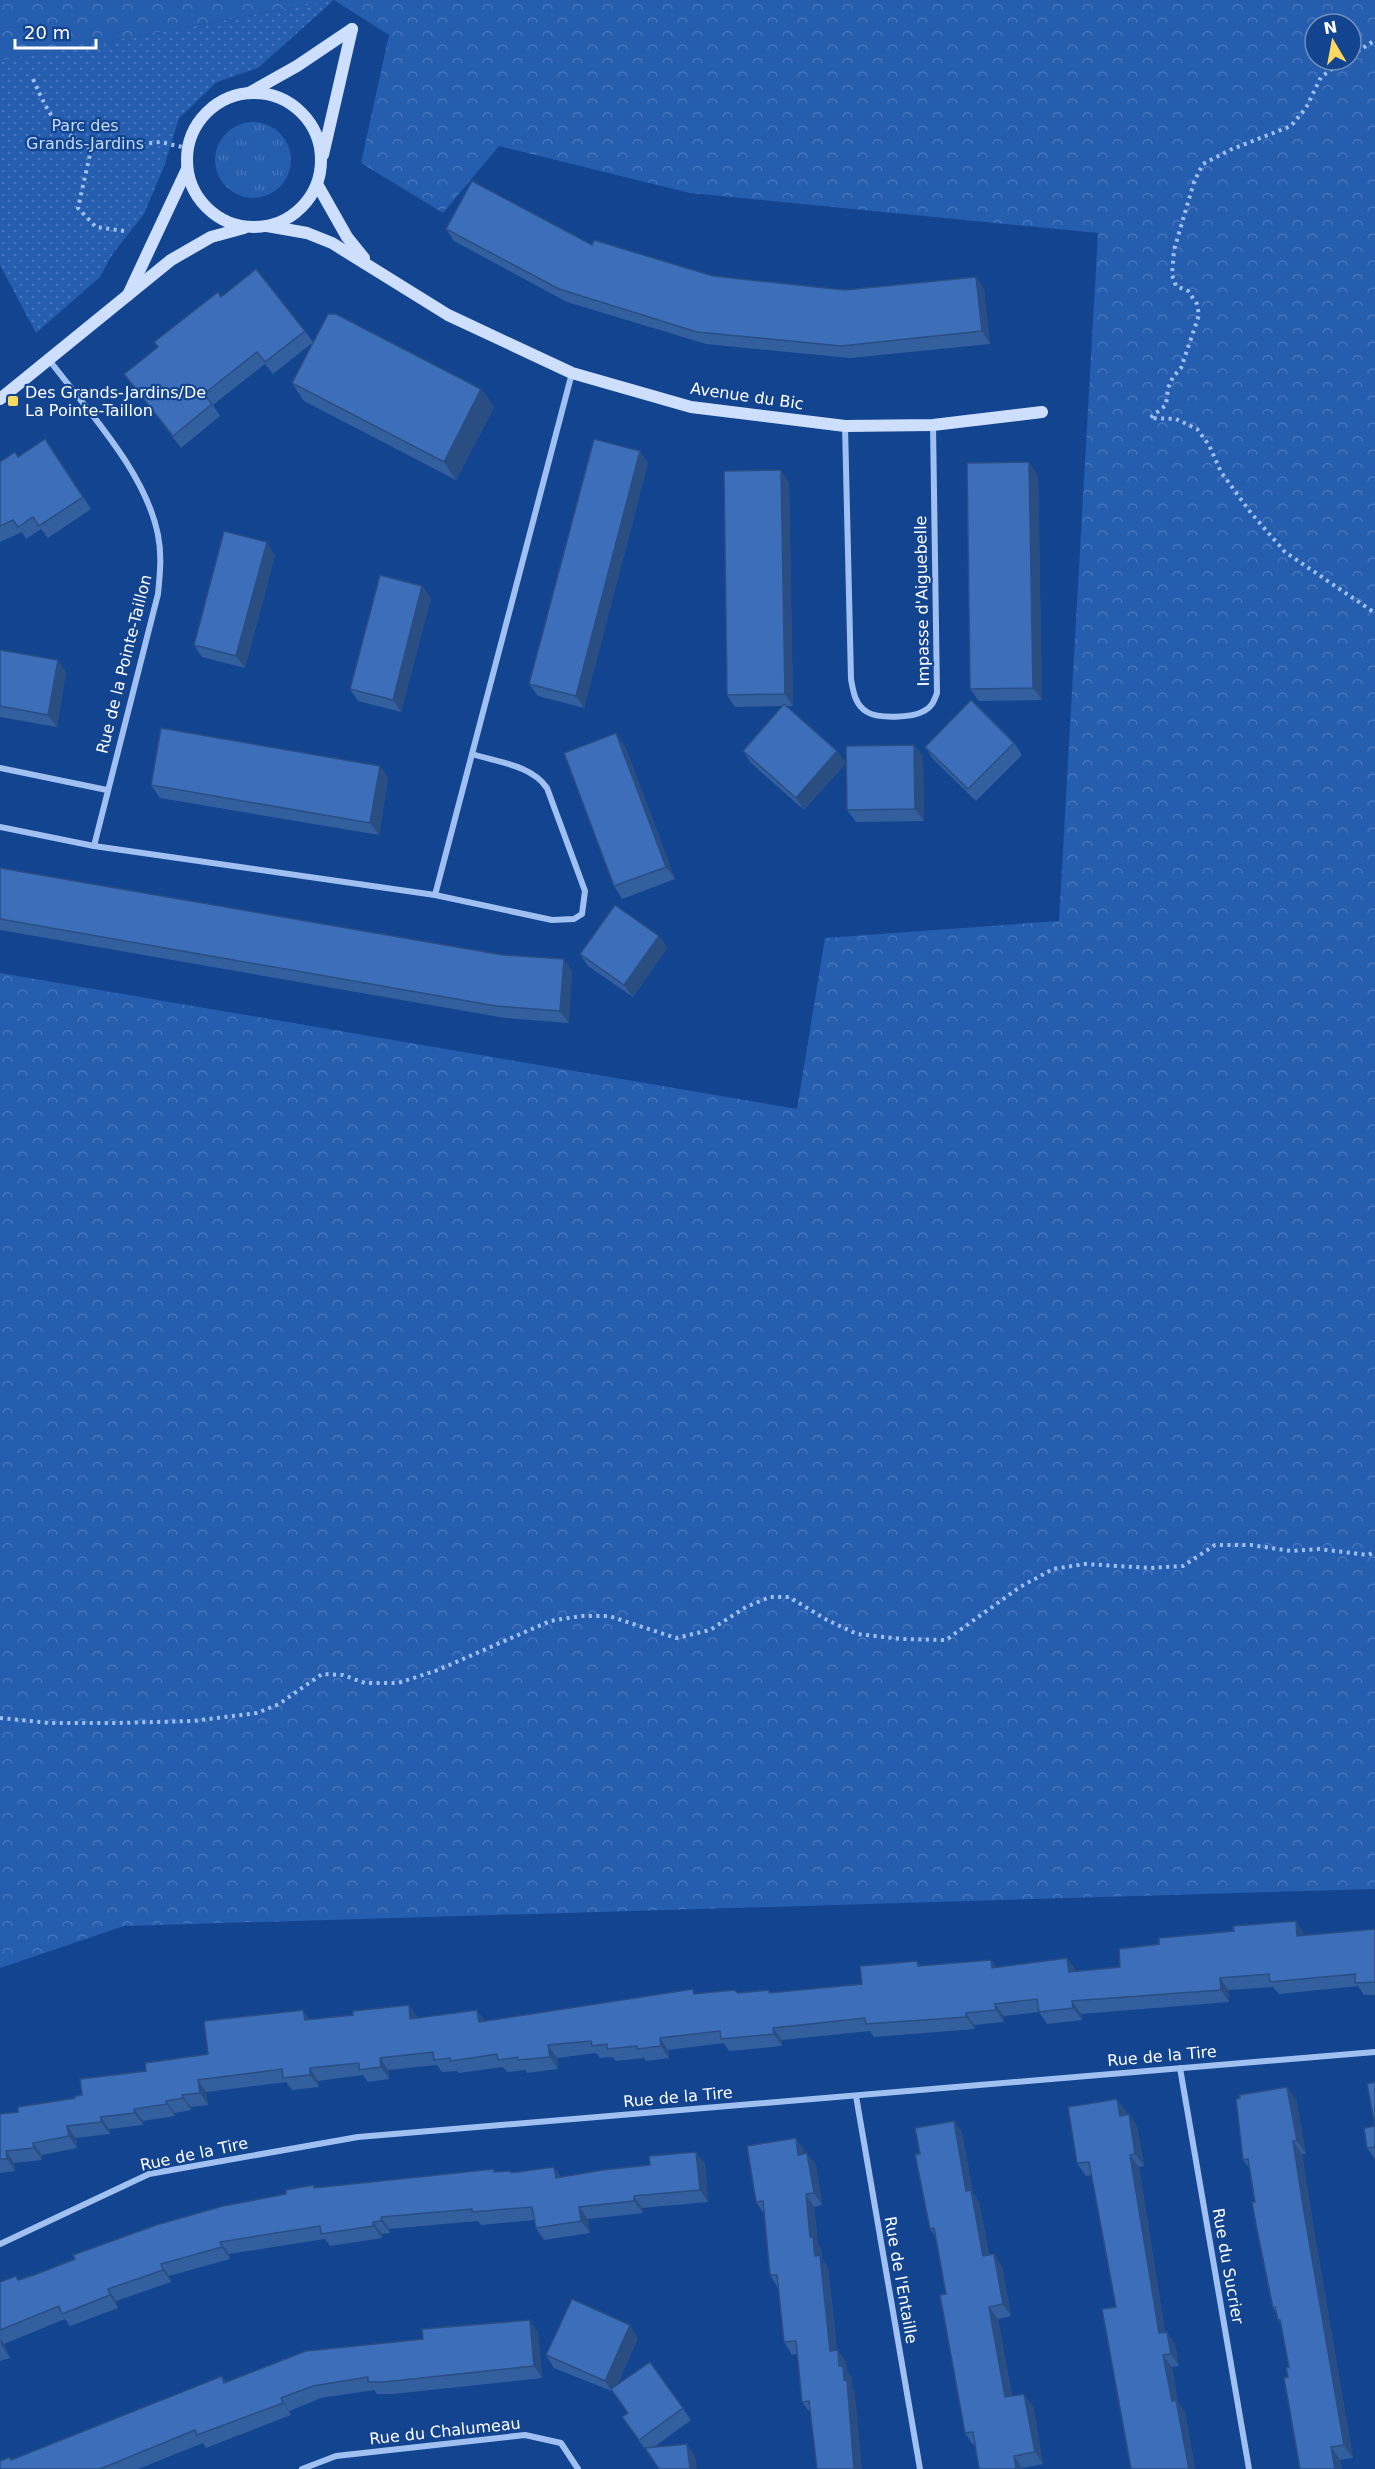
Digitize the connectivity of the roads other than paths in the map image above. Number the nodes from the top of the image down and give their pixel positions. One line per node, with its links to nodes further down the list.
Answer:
1 (249, 93): 2 (street); 2 (street); 3 (street)
2 (321, 162): 4 (street)
3 (187, 169): 6 (street); 8 (street)
4 (317, 184): 5 (street); 7 (street, Avenue du Bic)
5 (267, 226): 6 (street); 7 (street, Avenue du Bic)
6 (245, 227): 8 (street)
7 (371, 266): 10 (street, Avenue du Bic)
8 (126, 298): 9 (street)
9 (50, 361): 11 (street); 17 (street, Rue de la Pointe-Taillon)
10 (572, 373): 14 (street, Avenue du Bic); 15 (street)
11 (0, 399)
12 (1042, 412): 13 (street, Avenue du Bic)
13 (933, 425): 14 (street, Avenue du Bic); 14 (street, Impasse d'Aiguebelle)
14 (845, 426)
15 (472, 754): 20 (street); 20 (street)
16 (0, 768): 17 (street)
17 (107, 790): 19 (street, Rue de la Pointe-Taillon)
18 (0, 826): 19 (street)
19 (94, 846): 20 (street)
20 (435, 895)
21 (1375, 2052): 22 (street, Rue de la Tire)
22 (1180, 2068): 23 (street, Rue de la Tire); 28 (street, Rue du Sucrier)
23 (856, 2096): 24 (street, Rue de la Tire); 27 (street, Rue de l'Entaille)
24 (0, 2244)
25 (302, 2469): 26 (street, Rue du Chalumeau)
26 (578, 2469)
27 (920, 2469)
28 (1249, 2469)

